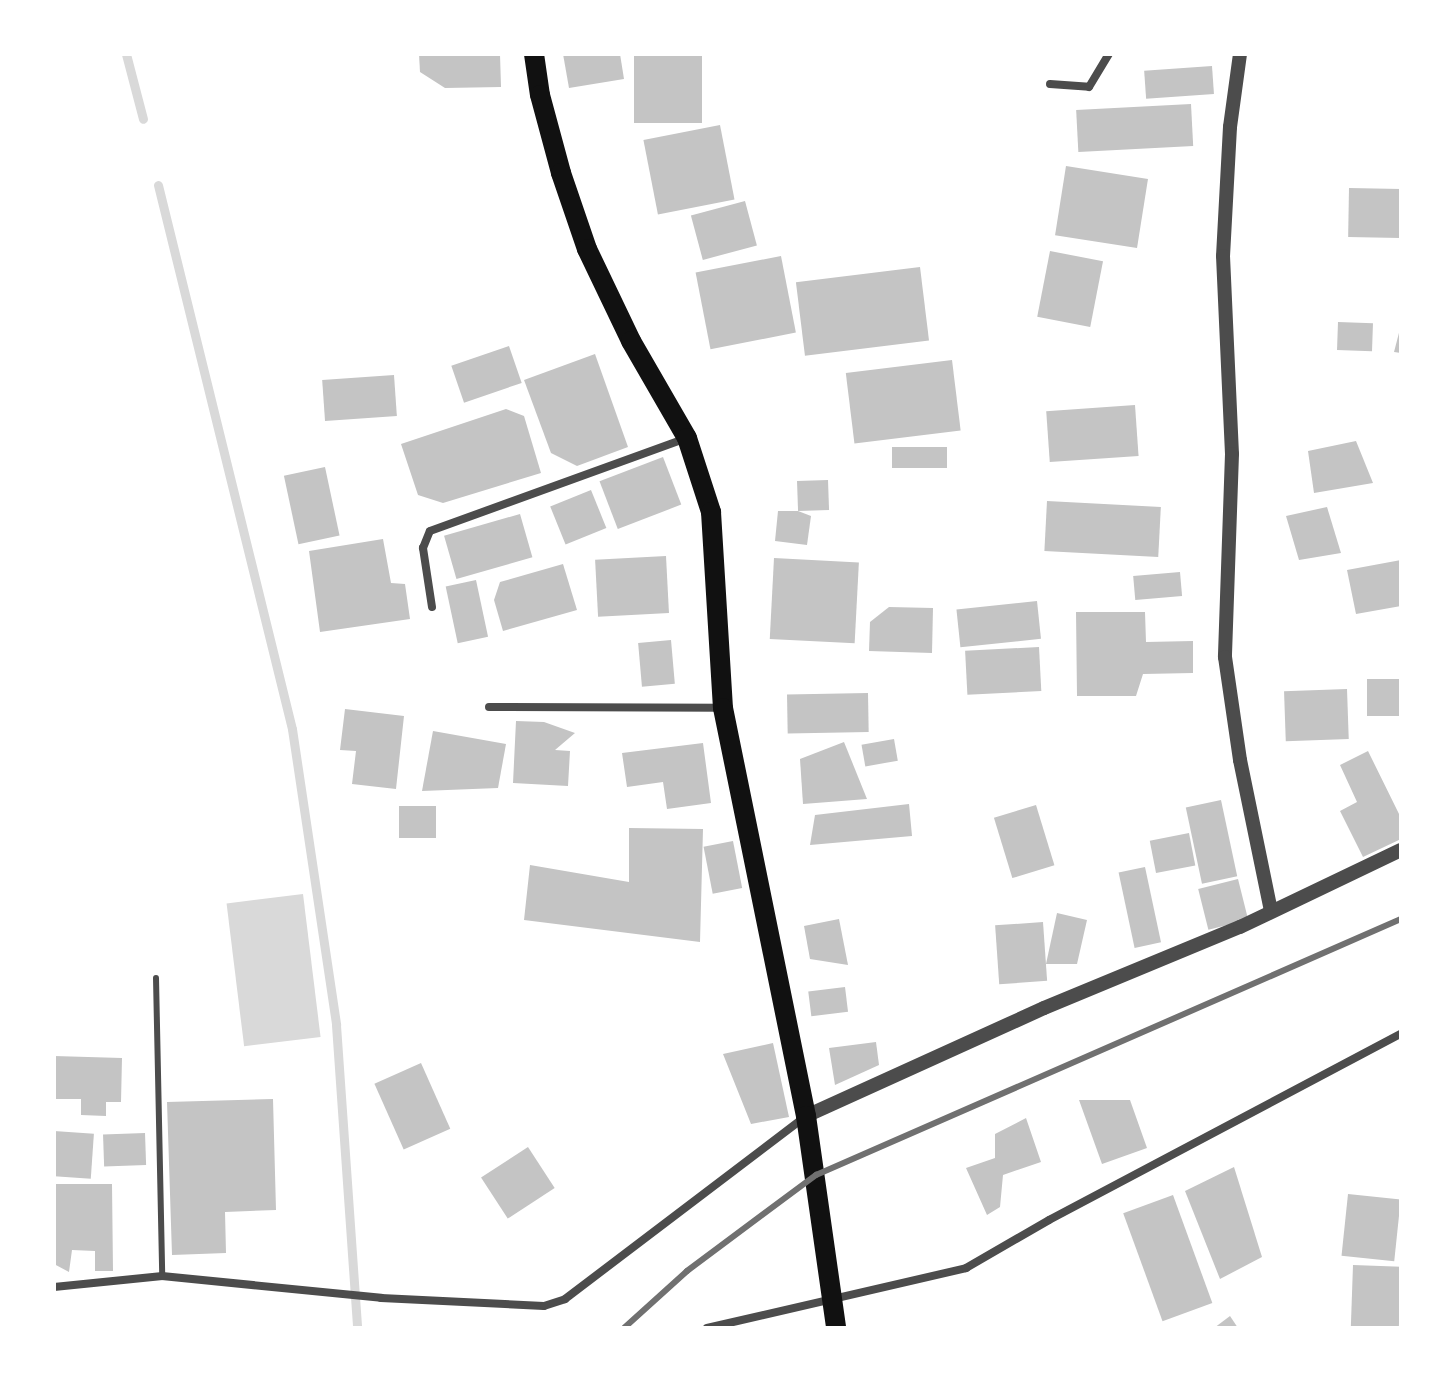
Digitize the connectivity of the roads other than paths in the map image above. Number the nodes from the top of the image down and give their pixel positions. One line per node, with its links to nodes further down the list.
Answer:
1 (534, 54): 5 (main road)
2 (1109, 54): 4 (street)
3 (1240, 54): 10 (street)
4 (1050, 84)
5 (687, 438): 6 (street); 8 (main road)
6 (432, 607)
7 (489, 707): 8 (street)
8 (723, 708): 13 (main road)
9 (1401, 850): 10 (street)
10 (1271, 911): 13 (street)
11 (156, 978): 14 (lane)
12 (1401, 1034): 16 (street)
13 (806, 1116): 14 (street); 16 (main road)
14 (162, 1276): 15 (street)
15 (54, 1287)
16 (833, 1300): 17 (street); 18 (main road)
17 (707, 1328)
18 (836, 1328)

